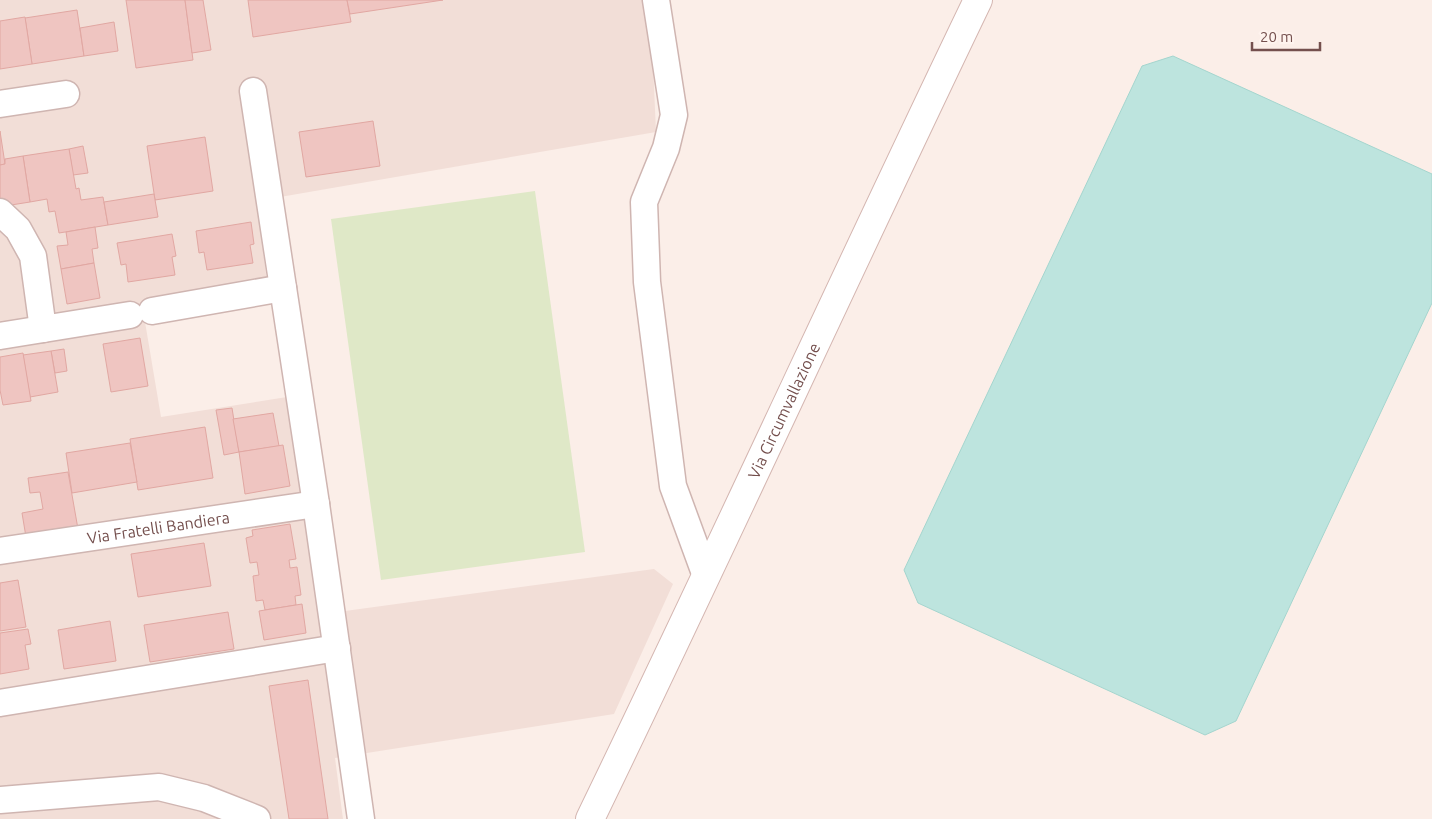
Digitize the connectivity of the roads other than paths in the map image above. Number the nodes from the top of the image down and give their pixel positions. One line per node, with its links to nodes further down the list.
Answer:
1 (656, 0): 12 (street)
2 (978, 0): 12 (street, Via Circumvallazione)
3 (253, 91): 7 (street)
4 (66, 94): 5 (street)
5 (0, 104)
6 (0, 212): 8 (street)
7 (283, 288): 8 (street); 10 (street)
8 (43, 329): 9 (street)
9 (0, 336)
10 (316, 504): 11 (street, Via Fratelli Bandiera); 13 (street)
11 (0, 551)
12 (706, 576): 18 (street, Via Circumvallazione)
13 (337, 648): 14 (street); 17 (street)
14 (0, 703)
15 (0, 800): 16 (street)
16 (257, 819)
17 (361, 819)
18 (590, 819)

